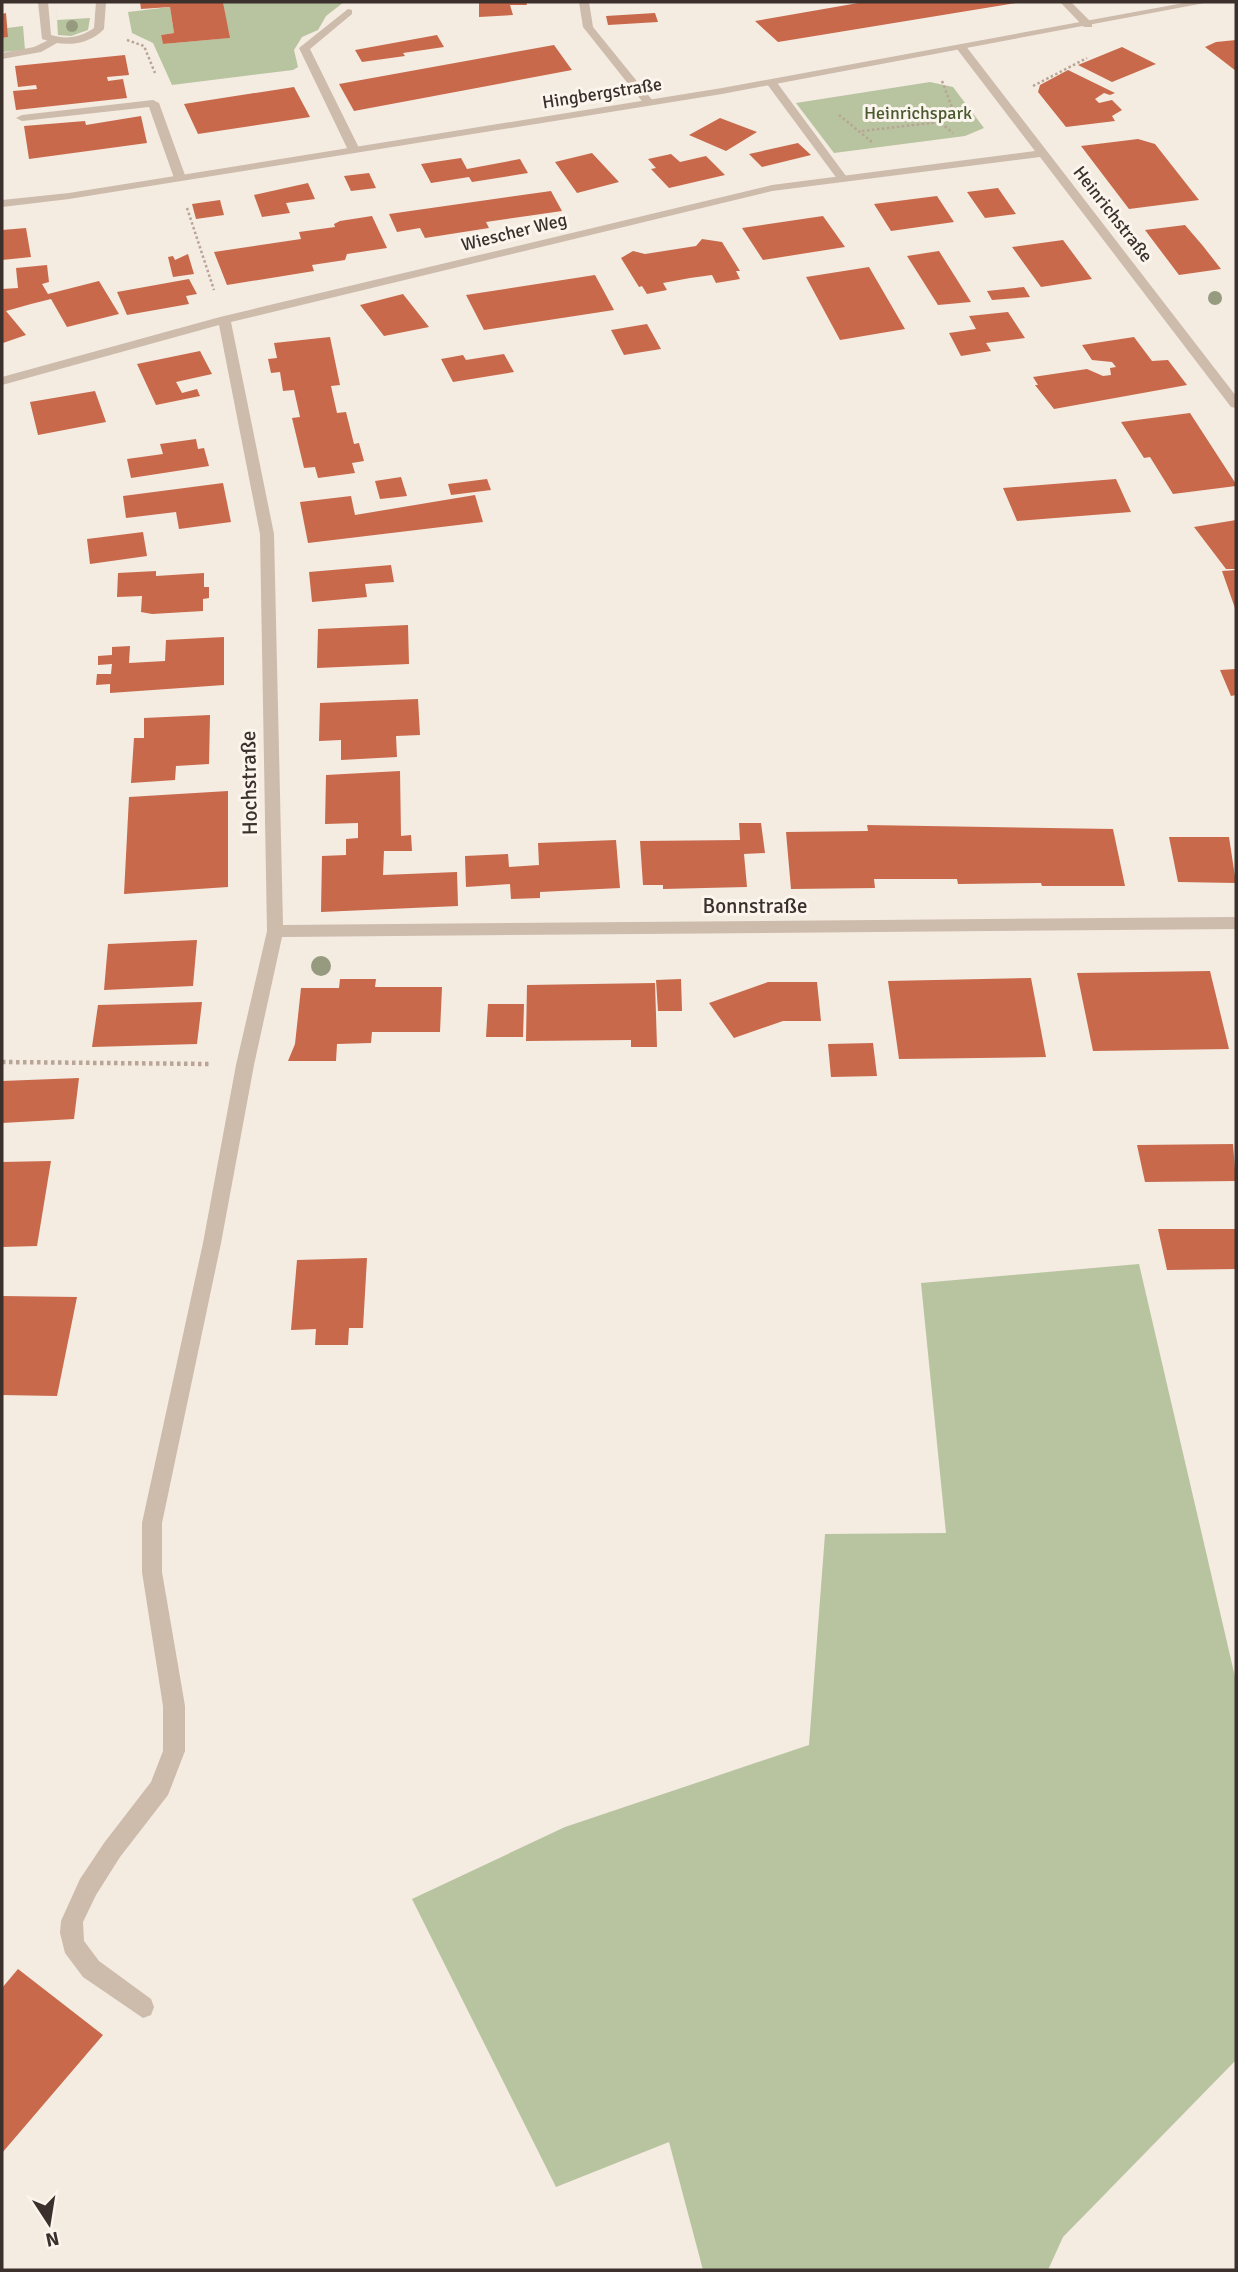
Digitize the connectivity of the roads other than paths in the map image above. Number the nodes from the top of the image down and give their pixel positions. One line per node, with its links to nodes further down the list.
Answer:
1 (43, 2): 8 (street)
2 (101, 2): 8 (street)
3 (584, 2): 12 (street)
4 (1065, 2): 7 (street)
5 (1205, 2): 7 (street, Hingbergstraße)
6 (348, 12): 14 (street)
7 (1088, 25): 9 (street, Hingbergstraße)
8 (54, 41): 10 (street)
9 (961, 47): 11 (street, Hingbergstraße); 15 (street, Heinrichstraße)
10 (2, 55)
11 (771, 82): 12 (street, Hingbergstraße); 17 (street)
12 (649, 103): 14 (street, Hingbergstraße)
13 (22, 118): 16 (street)
14 (355, 150): 16 (street, Hingbergstraße)
15 (1042, 153): 17 (street, Wiescher Weg); 21 (street, Heinrichstraße)
16 (180, 178): 18 (street, Hingbergstraße)
17 (842, 178): 19 (street, Wiescher Weg)
18 (2, 205)
19 (224, 320): 20 (street, Wiescher Weg); 23 (street, Hochstraße)
20 (2, 381)
21 (1233, 396)
22 (1236, 923): 23 (street, Bonnstraße)
23 (275, 931): 24 (street, Hochstraße)
24 (143, 2007)

